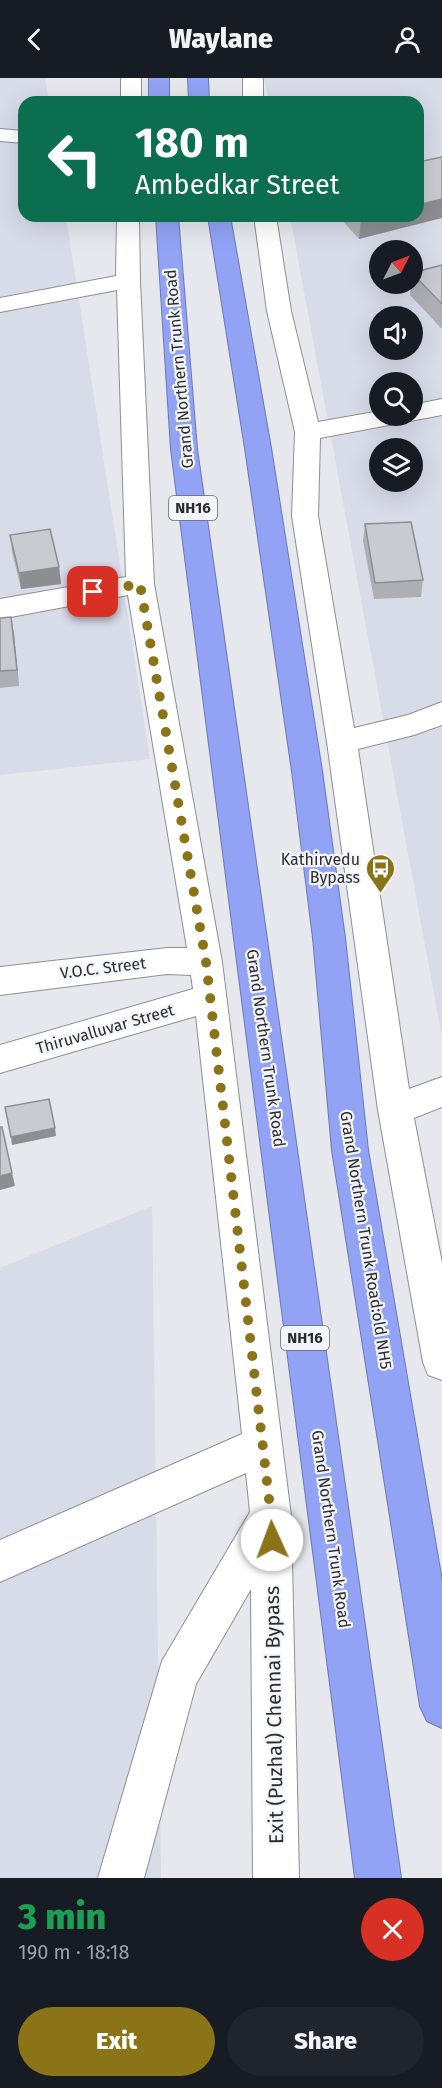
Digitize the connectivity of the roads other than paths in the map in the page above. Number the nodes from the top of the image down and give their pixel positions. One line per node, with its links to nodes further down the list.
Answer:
1 (131, 78): 5 (street)
2 (159, 78): 6 (highway)
3 (198, 78): 7 (highway)
4 (253, 78): 8 (street)
5 (130, 96)
6 (159, 96)
7 (199, 96)
8 (253, 96)
9 (0, 135): 10 (street)
10 (18, 136)
11 (128, 222): 15 (street, Exit (Puzhal) Chennai Bypass)
12 (167, 222): 38 (highway, Grand Northern Trunk Road / NH16)
13 (220, 222): 35 (highway, Grand Northern Trunk Road:old NH5)
14 (266, 222): 20 (street)
15 (128, 281): 16 (street); 21 (street, Exit (Puzhal) Chennai Bypass)
16 (0, 304)
17 (442, 407): 18 (street)
18 (423, 411)
19 (369, 421): 20 (street)
20 (308, 432): 24 (street)
21 (140, 584): 22 (street); 25 (street, Exit (Puzhal) Chennai Bypass)
22 (0, 609)
23 (442, 713): 24 (street)
24 (342, 742): 30 (street)
25 (206, 962): 26 (street, V.O.C. Street); 27 (street, Exit (Puzhal) Chennai Bypass)
26 (0, 981)
27 (211, 998): 28 (street, Thiruvalluvar Street); 32 (street, Exit (Puzhal) Chennai Bypass)
28 (0, 1059)
29 (442, 1092): 30 (street)
30 (395, 1110): 31 (street)
31 (440, 1346)
32 (263, 1445): 33 (street, Exit (Puzhal) Chennai Bypass); 34 (street)
33 (271, 1516): 36 (street); 37 (street, Exit (Puzhal) Chennai Bypass)
34 (0, 1561)
35 (442, 1706)
36 (121, 1878)
37 (276, 1878)
38 (378, 1878)

